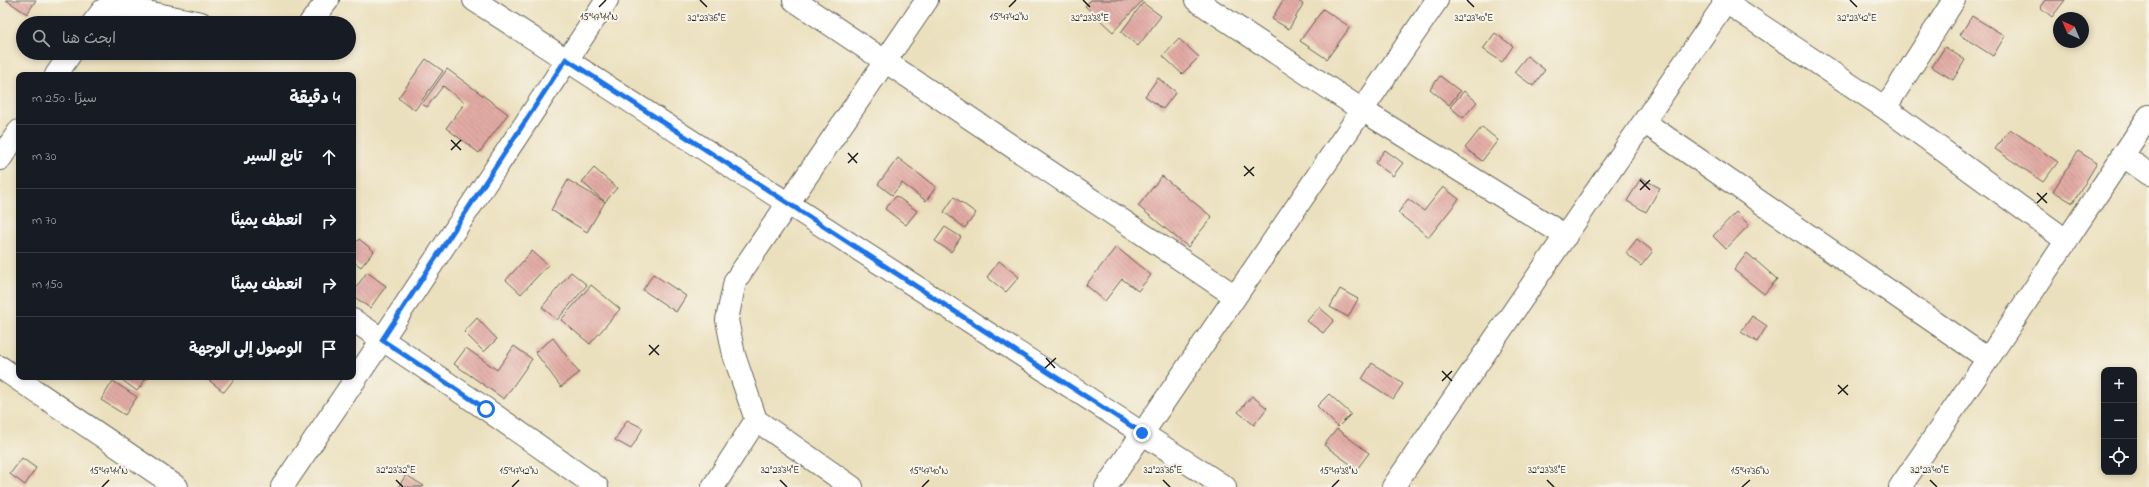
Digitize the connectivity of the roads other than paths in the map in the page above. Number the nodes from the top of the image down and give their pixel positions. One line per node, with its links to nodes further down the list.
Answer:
1 (328, 0): 12 (street)
2 (474, 0): 13 (street)
3 (607, 0): 13 (street)
4 (794, 0): 15 (street)
5 (927, 0): 15 (street)
6 (1196, 0): 18 (street)
7 (1437, 0): 18 (street)
8 (1954, 0): 17 (street)
9 (1725, 1): 17 (street); 20 (street)
10 (99, 16): 11 (street)
11 (166, 16)
12 (315, 16)
13 (566, 59): 25 (street); 30 (street)
14 (66, 60): 16 (street)
15 (885, 62): 25 (street); 28 (street)
16 (58, 72)
17 (1885, 108): 27 (street)
18 (1362, 110): 26 (street); 28 (street)
19 (2149, 116): 22 (street)
20 (1644, 122): 26 (street); 31 (street)
21 (16, 135): 23 (street)
22 (2122, 156): 24 (street); 27 (street)
23 (0, 159)
24 (2149, 174)
25 (789, 205): 37 (street); 38 (street)
26 (1566, 236): 46 (street)
27 (2067, 241): 31 (street)
28 (1235, 296): 38 (street)
29 (356, 322): 30 (street)
30 (382, 340): 34 (street); 39 (street)
31 (1988, 359): 47 (street)
32 (0, 367): 33 (street)
33 (16, 378)
34 (356, 378)
35 (19, 380): 40 (street)
36 (355, 380): 41 (street)
37 (756, 420): 42 (street); 43 (street)
38 (1142, 433): 44 (street); 45 (street)
39 (594, 486)
40 (177, 487)
41 (282, 487)
42 (713, 487)
43 (852, 487)
44 (1106, 487)
45 (1225, 487)
46 (1393, 487)
47 (1900, 487)

